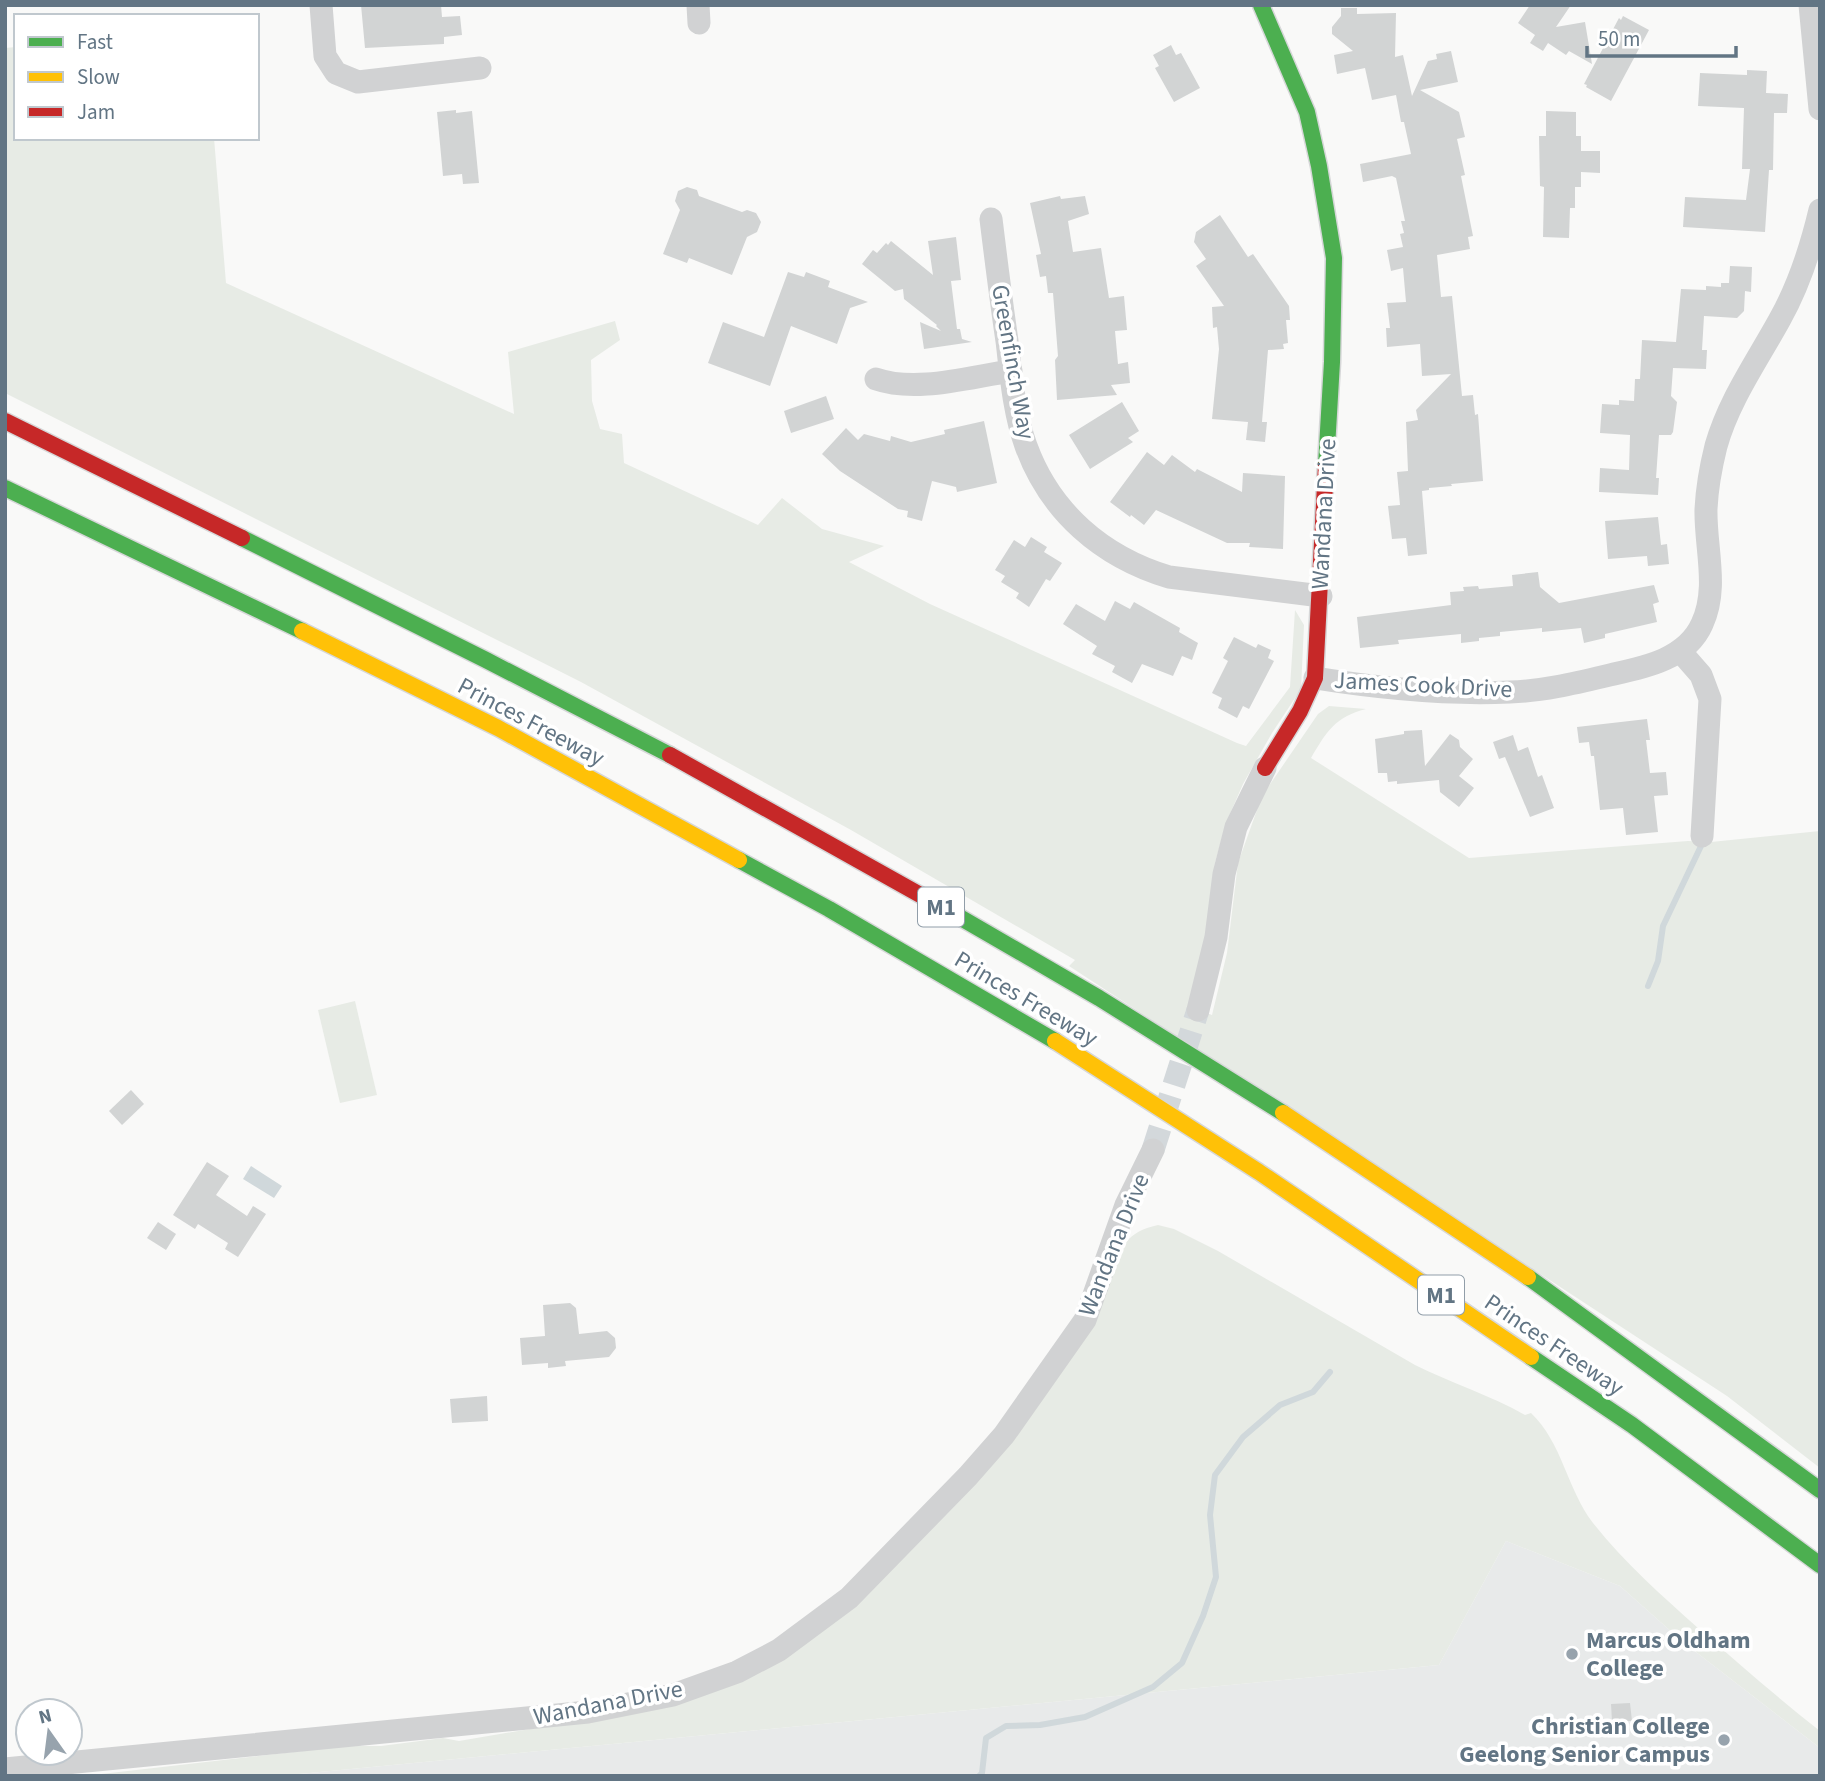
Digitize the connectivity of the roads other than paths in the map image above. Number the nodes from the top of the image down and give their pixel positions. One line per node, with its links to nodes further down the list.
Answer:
1 (321, 5): 4 (street)
2 (1261, 5): 12 (main road, Wandana Drive)
3 (1810, 5): 5 (street)
4 (480, 68)
5 (1820, 109)
6 (1820, 210): 13 (street, James Cook Drive)
7 (991, 219): 8 (street, Greenfinch Way)
8 (1011, 371): 9 (street); 12 (street, Greenfinch Way)
9 (876, 379)
10 (5, 421): 19 (main road, Princes Freeway / M1)
11 (5, 488): 20 (main road, Princes Freeway / M1)
12 (1321, 596): 14 (main road, Wandana Drive)
13 (1680, 651): 14 (street, James Cook Drive); 16 (street)
14 (1315, 678): 15 (main road, Wandana Drive)
15 (1265, 768): 17 (street, Wandana Drive)
16 (1702, 836)
17 (1198, 1010)
18 (1153, 1150): 21 (street, Wandana Drive)
19 (1820, 1490)
20 (1820, 1565)
21 (5, 1769)

